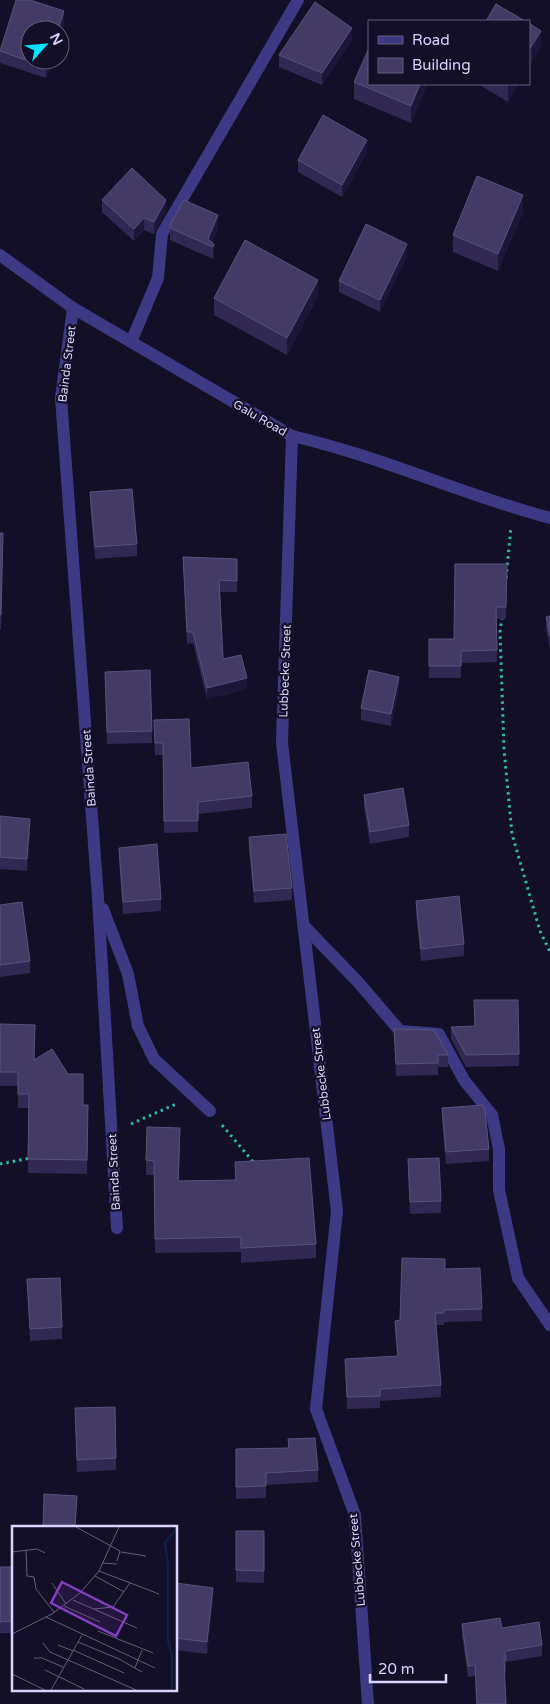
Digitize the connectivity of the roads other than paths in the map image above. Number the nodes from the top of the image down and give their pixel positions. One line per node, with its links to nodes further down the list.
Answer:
1 (298, 0): 4 (street)
2 (0, 255): 3 (street, Galu Road)
3 (73, 308): 4 (street, Galu Road); 7 (street, Bainda Street)
4 (131, 342): 5 (street, Galu Road)
5 (292, 436): 6 (street, Galu Road); 8 (street, Lubbecke Street)
6 (550, 518)
7 (98, 898): 9 (street); 10 (street, Bainda Street)
8 (304, 926): 11 (street); 12 (street, Lubbecke Street)
9 (210, 1111)
10 (117, 1228)
11 (550, 1325)
12 (368, 1704)

